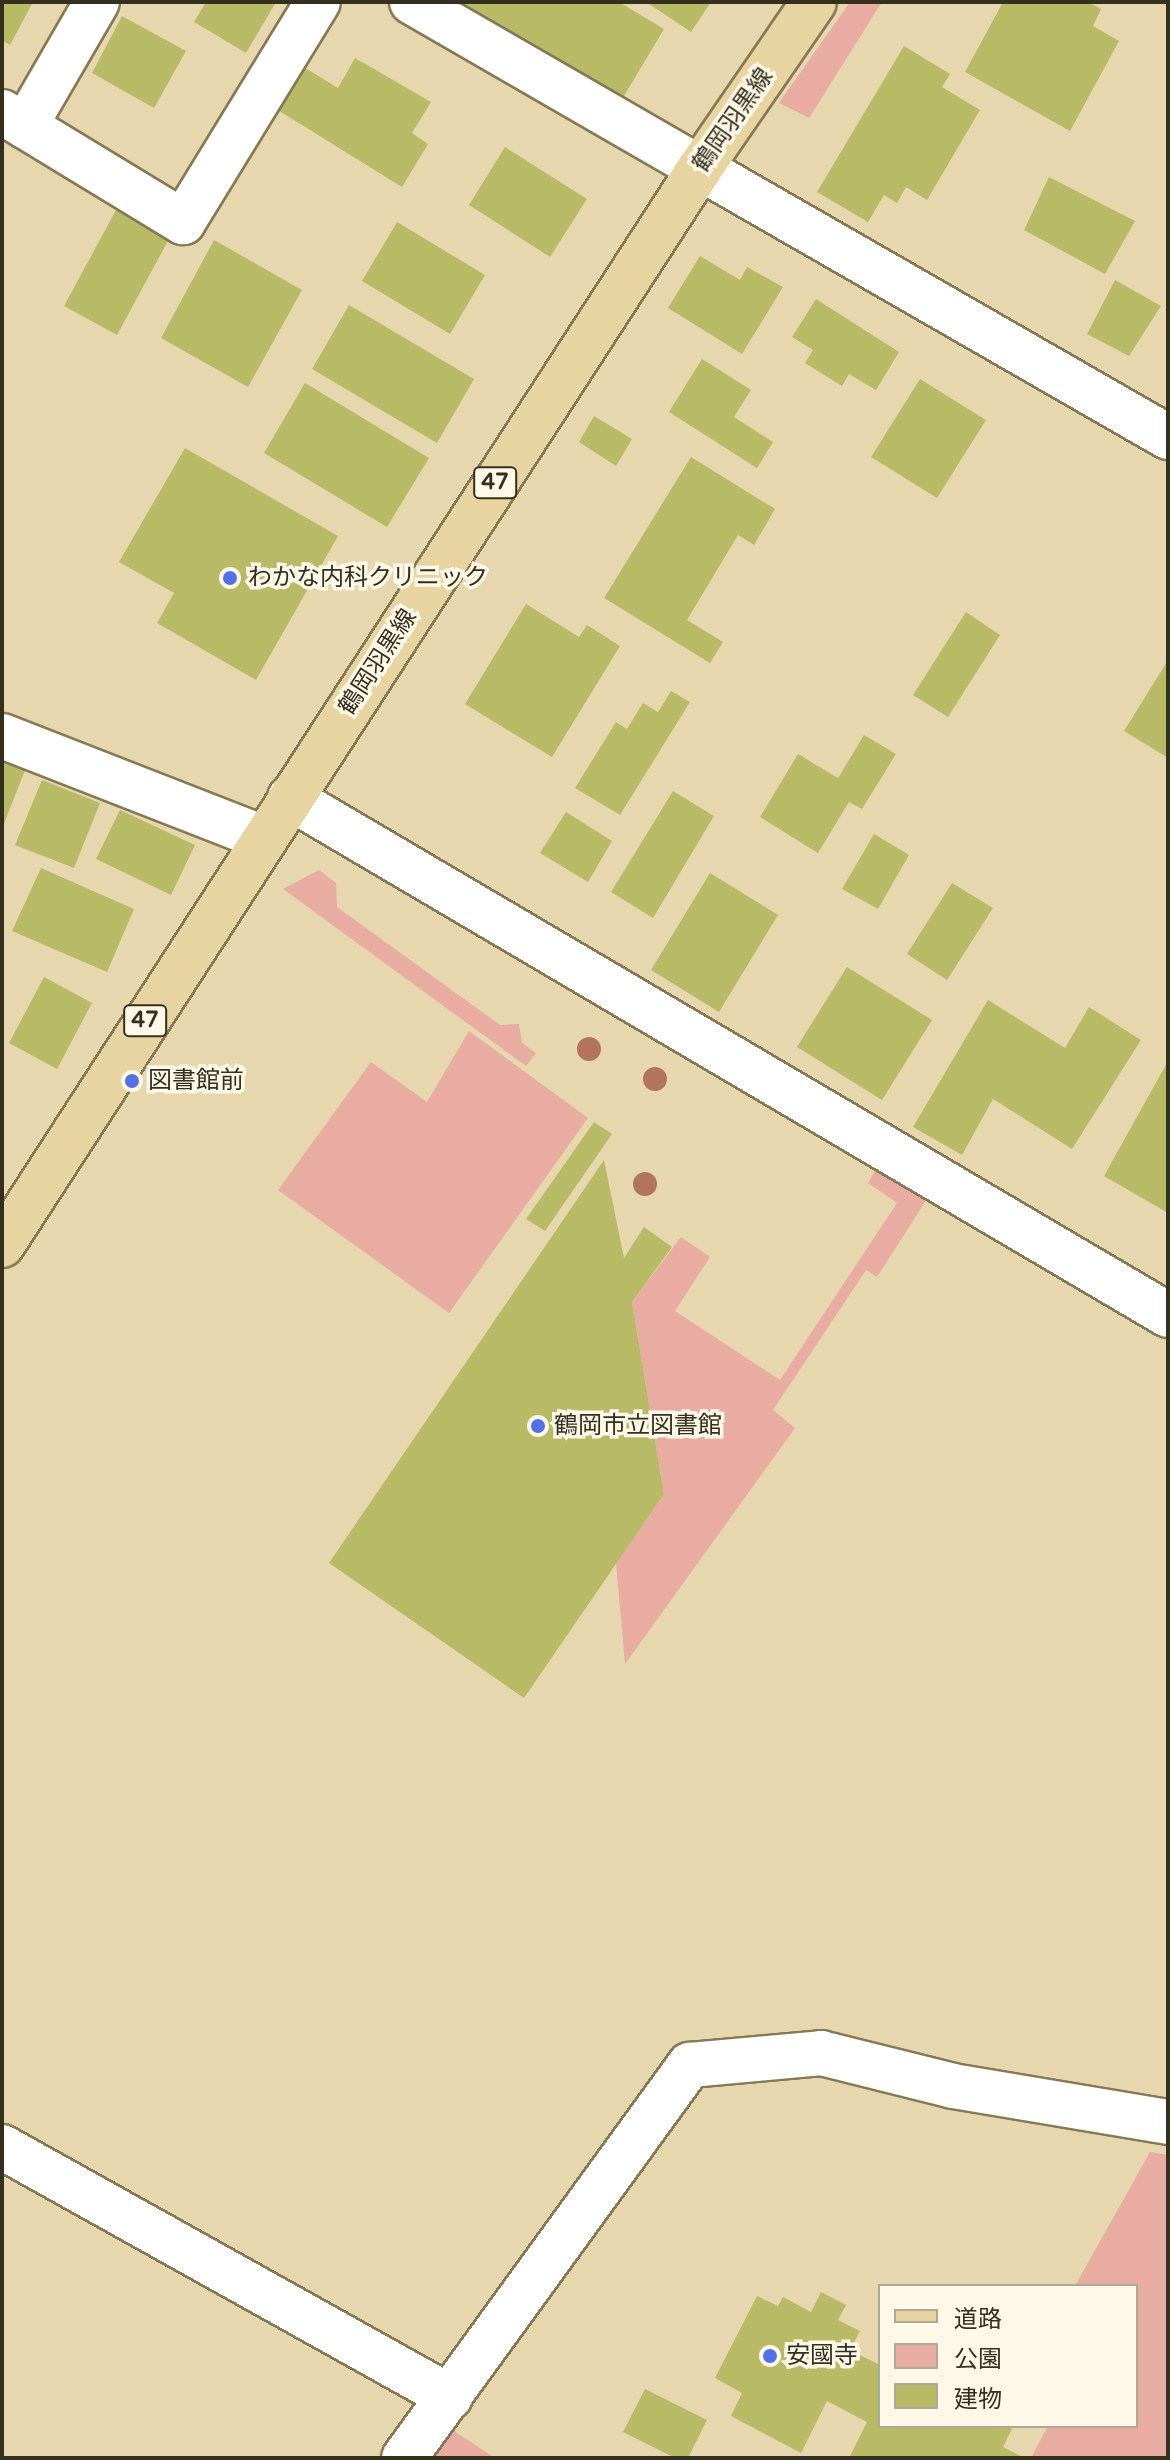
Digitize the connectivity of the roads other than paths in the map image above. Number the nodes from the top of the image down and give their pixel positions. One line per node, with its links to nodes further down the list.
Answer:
1 (97, 2): 5 (street)
2 (318, 2): 5 (street)
3 (412, 2): 6 (street)
4 (814, 2): 6 (main road, 鶴岡羽黒線 / 47)
5 (13, 119)
6 (700, 168): 7 (street); 9 (main road, 鶴岡羽黒線 / 47)
7 (1168, 437)
8 (2, 736): 10 (street)
9 (290, 798): 10 (main road, 鶴岡羽黒線 / 47); 12 (street)
10 (263, 838): 11 (main road, 鶴岡羽黒線 / 47)
11 (2, 1245)
12 (1168, 1315)
13 (1168, 2122): 15 (street)
14 (2, 2147): 15 (street)
15 (450, 2397): 16 (street)
16 (404, 2458)

